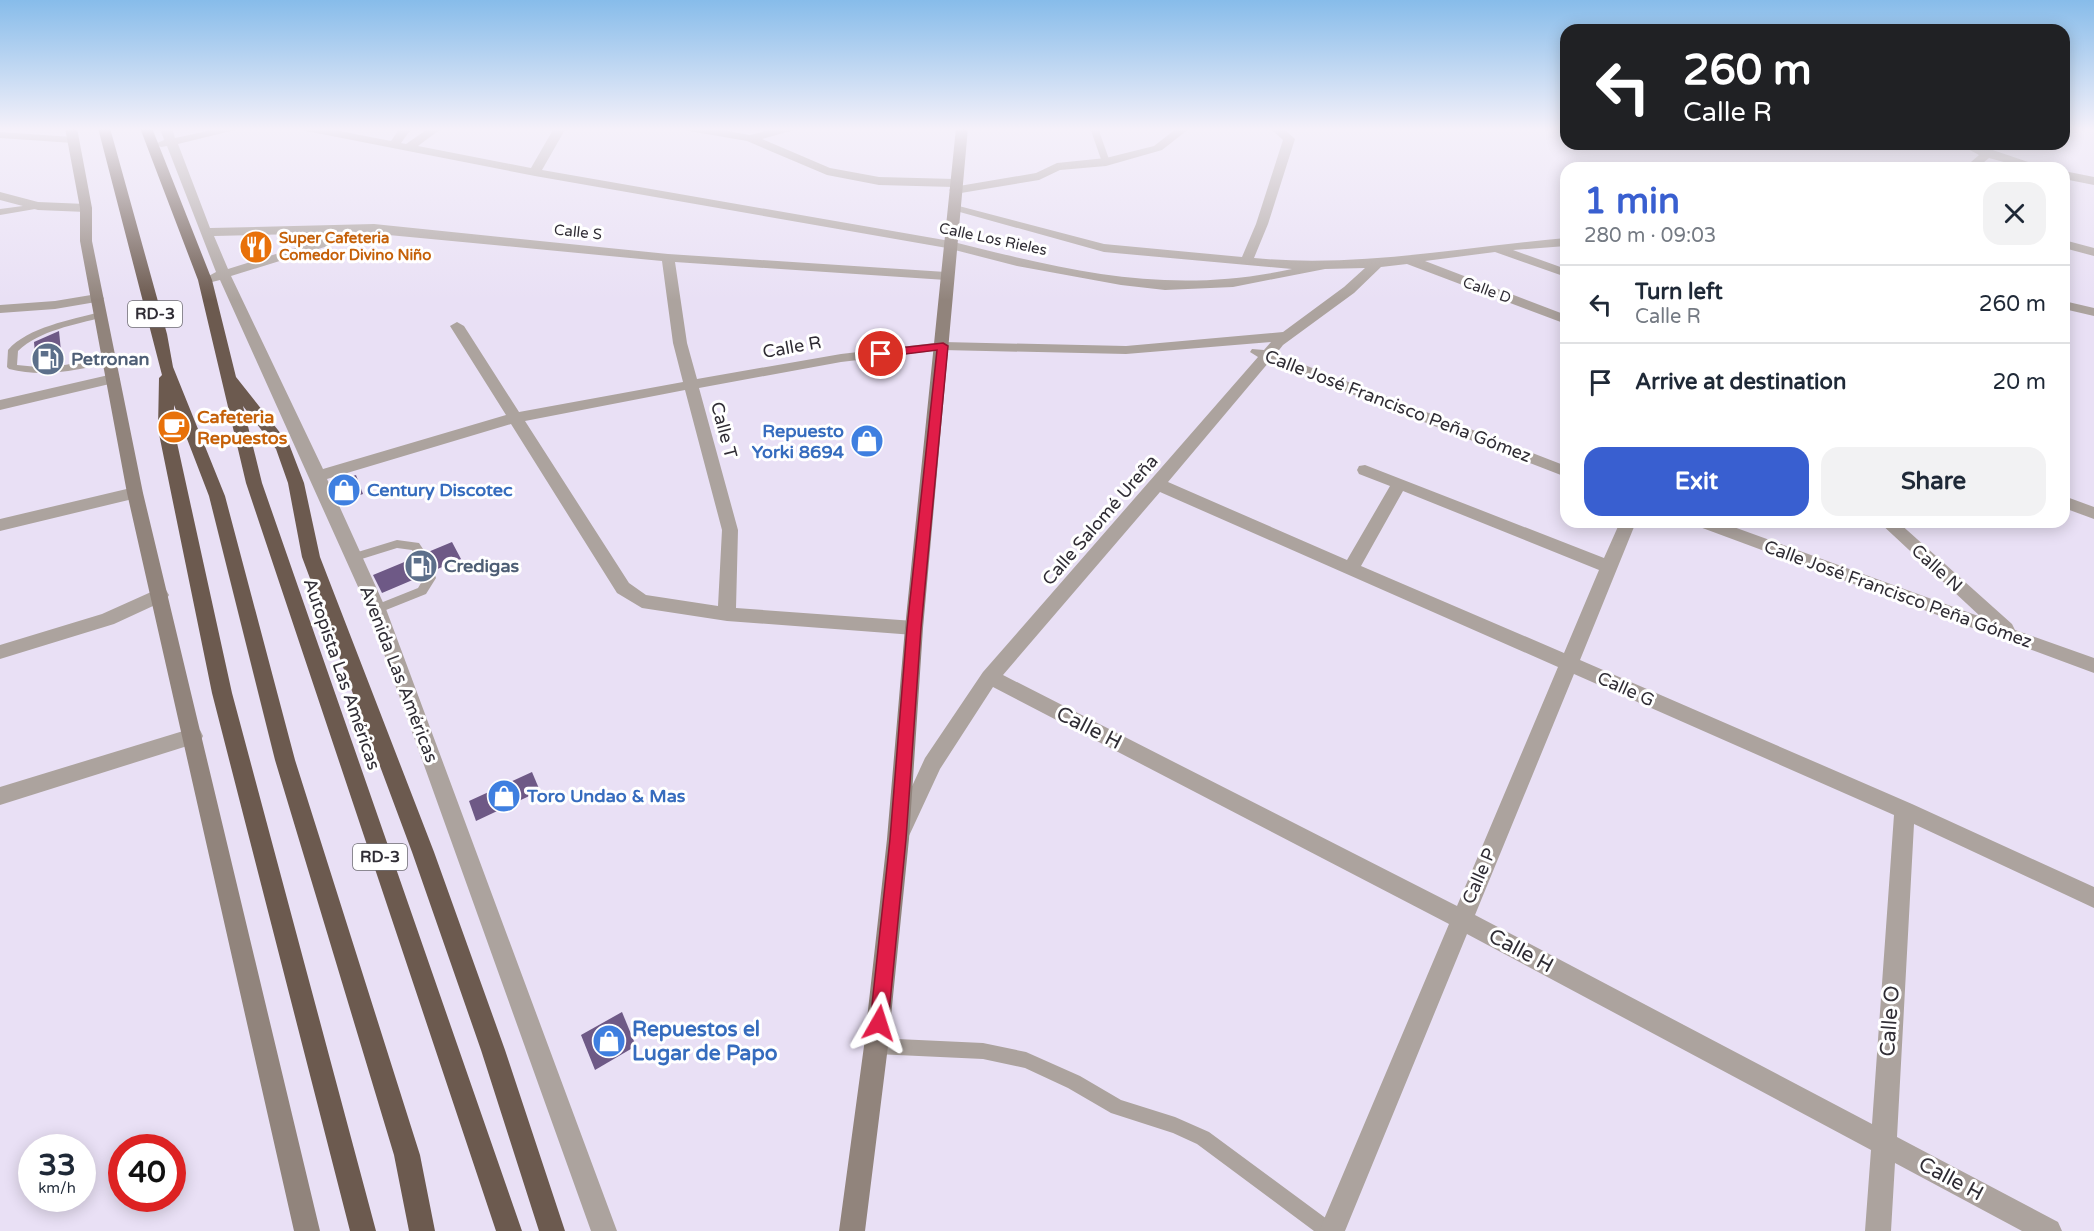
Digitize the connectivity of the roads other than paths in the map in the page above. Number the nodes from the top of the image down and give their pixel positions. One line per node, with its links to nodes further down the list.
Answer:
1 (82, 185): 13 (street)
2 (120, 185): 42 (highway, RD-3)
3 (180, 185): 29 (highway, Autopista Las Américas / RD-3)
4 (185, 185): 16 (street, Avenida Las Américas)
5 (611, 185): 18 (street, Calle Los Rieles)
6 (905, 185): 10 (street)
7 (956, 185): 10 (street)
8 (995, 185): 10 (street)
9 (1273, 185): 24 (street)
10 (955, 194): 18 (street); 24 (street)
11 (0, 196): 12 (street)
12 (38, 206): 13 (street); 14 (lane)
13 (86, 208): 30 (street)
14 (0, 212)
15 (374, 228): 16 (street, Calle S); 22 (street, Calle S); 29 (street)
16 (207, 232): 29 (street, Avenida Las Américas)
17 (1560, 242): 20 (street)
18 (950, 245): 26 (street, Calle Los Rieles); 28 (street)
19 (2070, 246): 21 (street)
20 (1493, 248): 23 (street); 27 (street)
21 (2094, 252)
22 (668, 258): 28 (street, Calle S); 45 (street, Calle T)
23 (1408, 259): 25 (street); 35 (street, Calle D)
24 (1247, 260): 26 (street)
25 (1377, 264): 26 (street); 37 (street, Calle Salomé Ureña)
26 (1320, 266)
27 (1560, 271)
28 (946, 276): 39 (street)
29 (214, 277): 43 (highway, Autopista Las Américas / RD-3); 50 (street, Avenida Las Américas)
30 (97, 298): 32 (street); 34 (street)
31 (2070, 306): 33 (street)
32 (0, 309)
33 (2094, 312)
34 (100, 315): 41 (street); 41 (lane)
35 (1560, 318)
36 (457, 326): 47 (street)
37 (1285, 336): 38 (street, Calle R); 40 (street, Calle Salomé Ureña)
38 (1230, 341): 39 (street, Calle R); 40 (street, Calle José Francisco Peña Gómez)
39 (943, 346): 45 (street, Calle R); 68 (street)
40 (1266, 355): 49 (street, Calle José Francisco Peña Gómez); 52 (street, Calle Salomé Ureña)
41 (109, 360): 44 (street)
42 (166, 367): 83 (highway); 84 (highway, RD-3)
43 (229, 377): 85 (highway, Autopista Las Américas / RD-3); 86 (highway)
44 (113, 379): 46 (street); 53 (street)
45 (692, 385): 47 (street, Calle R); 67 (street, Calle T)
46 (0, 405)
47 (518, 418): 50 (street, Calle R); 67 (street)
48 (1365, 470): 51 (street)
49 (1560, 470)
50 (318, 476): 61 (street, Avenida Las Américas)
51 (1400, 483): 62 (street); 63 (street)
52 (1157, 484): 63 (street, Calle G); 73 (street, Calle Salomé Ureña)
53 (135, 493): 56 (street); 65 (street)
54 (2070, 504): 55 (street)
55 (2094, 513)
56 (0, 525)
57 (1625, 528): 62 (street, Calle P)
58 (1719, 528): 69 (street, Calle José Francisco Peña Gómez)
59 (1894, 528): 69 (street, Calle N)
60 (422, 555): 61 (lane)
61 (352, 558): 66 (street, Avenida Las Américas)
62 (1609, 567): 71 (street, Calle P)
63 (1351, 568): 71 (street, Calle G)
64 (429, 573): 66 (lane)
65 (160, 596): 70 (street); 74 (street)
66 (377, 609): 87 (street, Avenida Las Américas)
67 (727, 614): 68 (street)
68 (914, 628): 77 (street)
69 (2014, 637): 72 (street, Calle José Francisco Peña Gómez)
70 (0, 652)
71 (1569, 664): 76 (street, Calle G); 79 (street, Calle P)
72 (2094, 666)
73 (990, 677): 77 (street, Calle Salomé Ureña); 79 (street, Calle H)
74 (193, 736): 75 (street); 82 (street)
75 (0, 796)
76 (1905, 810): 78 (street, Calle G); 81 (street, Calle O)
77 (898, 839): 80 (street)
78 (2094, 898)
79 (1460, 919): 81 (street, Calle H); 89 (street, Calle P)
80 (876, 1046): 88 (street); 89 (lane)
81 (1882, 1142): 90 (street, Calle O); 91 (street, Calle H)
82 (308, 1231)
83 (363, 1231)
84 (422, 1231)
85 (508, 1231)
86 (552, 1231)
87 (604, 1231)
88 (852, 1231)
89 (1330, 1231)
90 (1878, 1231)
91 (2049, 1231)

